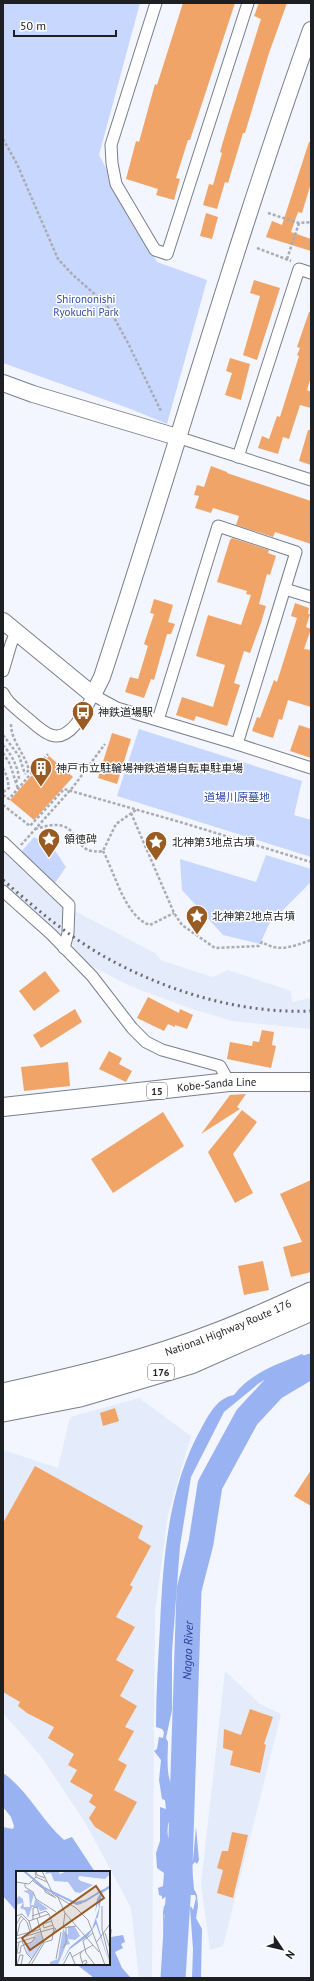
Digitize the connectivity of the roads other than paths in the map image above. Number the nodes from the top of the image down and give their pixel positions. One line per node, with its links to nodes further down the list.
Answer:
1 (156, 3): 2 (street)
2 (248, 3)
3 (311, 30): 6 (street)
4 (311, 273): 7 (street)
5 (3, 383): 6 (street)
6 (178, 437): 7 (street); 15 (street)
7 (238, 457): 8 (street)
8 (311, 480)
9 (285, 589): 10 (street); 16 (street); 17 (street)
10 (311, 597)
11 (3, 621): 12 (street)
12 (16, 632): 13 (street); 15 (street)
13 (3, 671)
14 (3, 693): 15 (street)
15 (92, 695): 16 (street)
16 (158, 720): 17 (street)
17 (237, 744): 18 (street)
18 (311, 768)
19 (3, 842): 21 (street)
20 (3, 892): 21 (street)
21 (64, 948): 22 (street)
22 (228, 1082): 23 (main road, Kobe-Sanda Line / 15); 24 (main road, Kobe-Sanda Line / 15)
23 (311, 1082)
24 (3, 1107)
25 (311, 1293): 27 (highway, National Highway Route 176 / 176)
26 (311, 1310): 28 (highway, National Highway Route 176 / 176)
27 (3, 1394)
28 (3, 1411)

